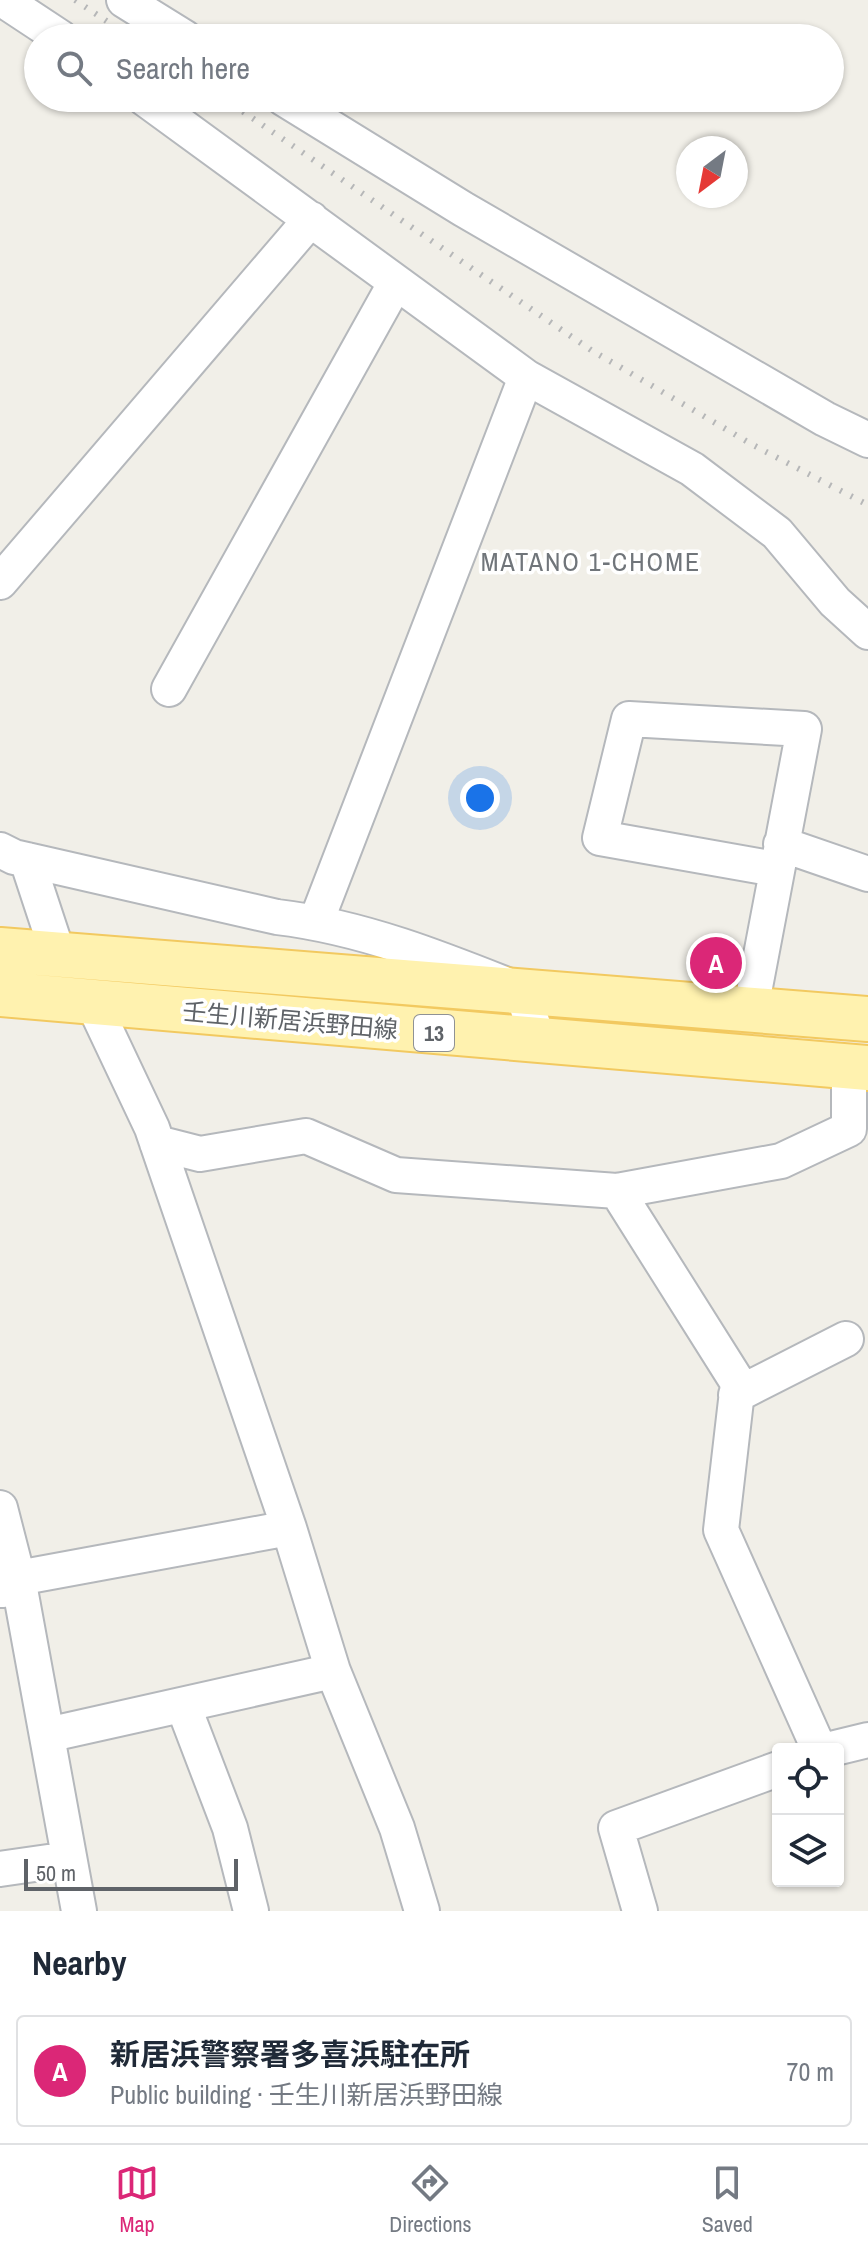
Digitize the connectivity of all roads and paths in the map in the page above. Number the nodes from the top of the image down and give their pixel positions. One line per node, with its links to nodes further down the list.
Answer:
1 (124, 0): 4 (street)
2 (9, 8): 3 (street)
3 (37, 24)
4 (163, 24)
5 (163, 112): 7 (street)
6 (306, 112): 10 (street)
7 (311, 219): 8 (street); 11 (street)
8 (396, 282): 9 (street); 13 (street)
9 (526, 377): 12 (street); 17 (street)
10 (868, 440)
11 (0, 582)
12 (868, 632)
13 (169, 689)
14 (13, 855): 17 (street); 19 (street)
15 (778, 856): 15 (street); 16 (street); 23 (street)
16 (868, 874)
17 (316, 922): 20 (street)
18 (0, 950): 19 (main road, 壬生川新居浜野田線 / 13)
19 (58, 954): 20 (main road, 壬生川新居浜野田線 / 13)
20 (522, 991): 23 (main road, 壬生川新居浜野田線 / 13); 25 (street)
21 (0, 994): 22 (main road, 壬生川新居浜野田線 / 13)
22 (92, 1001): 25 (main road, 壬生川新居浜野田線 / 13); 27 (street)
23 (751, 1008): 24 (main road, 壬生川新居浜野田線 / 13)
24 (868, 1019)
25 (539, 1043): 26 (main road, 壬生川新居浜野田線 / 13)
26 (859, 1068): 28 (street)
27 (157, 1143): 28 (street); 32 (street)
28 (617, 1191): 30 (street)
29 (846, 1339): 30 (street)
30 (736, 1395): 38 (street)
31 (0, 1508): 33 (street)
32 (289, 1528): 33 (street); 34 (street)
33 (9, 1584): 36 (street)
34 (333, 1671): 35 (street); 45 (street)
35 (183, 1705): 36 (street); 44 (street)
36 (47, 1735): 41 (street)
37 (868, 1740): 39 (street)
38 (816, 1743)
39 (844, 1746)
40 (772, 1771): 46 (street)
41 (69, 1859): 42 (street); 43 (street)
42 (0, 1869)
43 (79, 1911)
44 (251, 1911)
45 (422, 1911)
46 (640, 1911)

